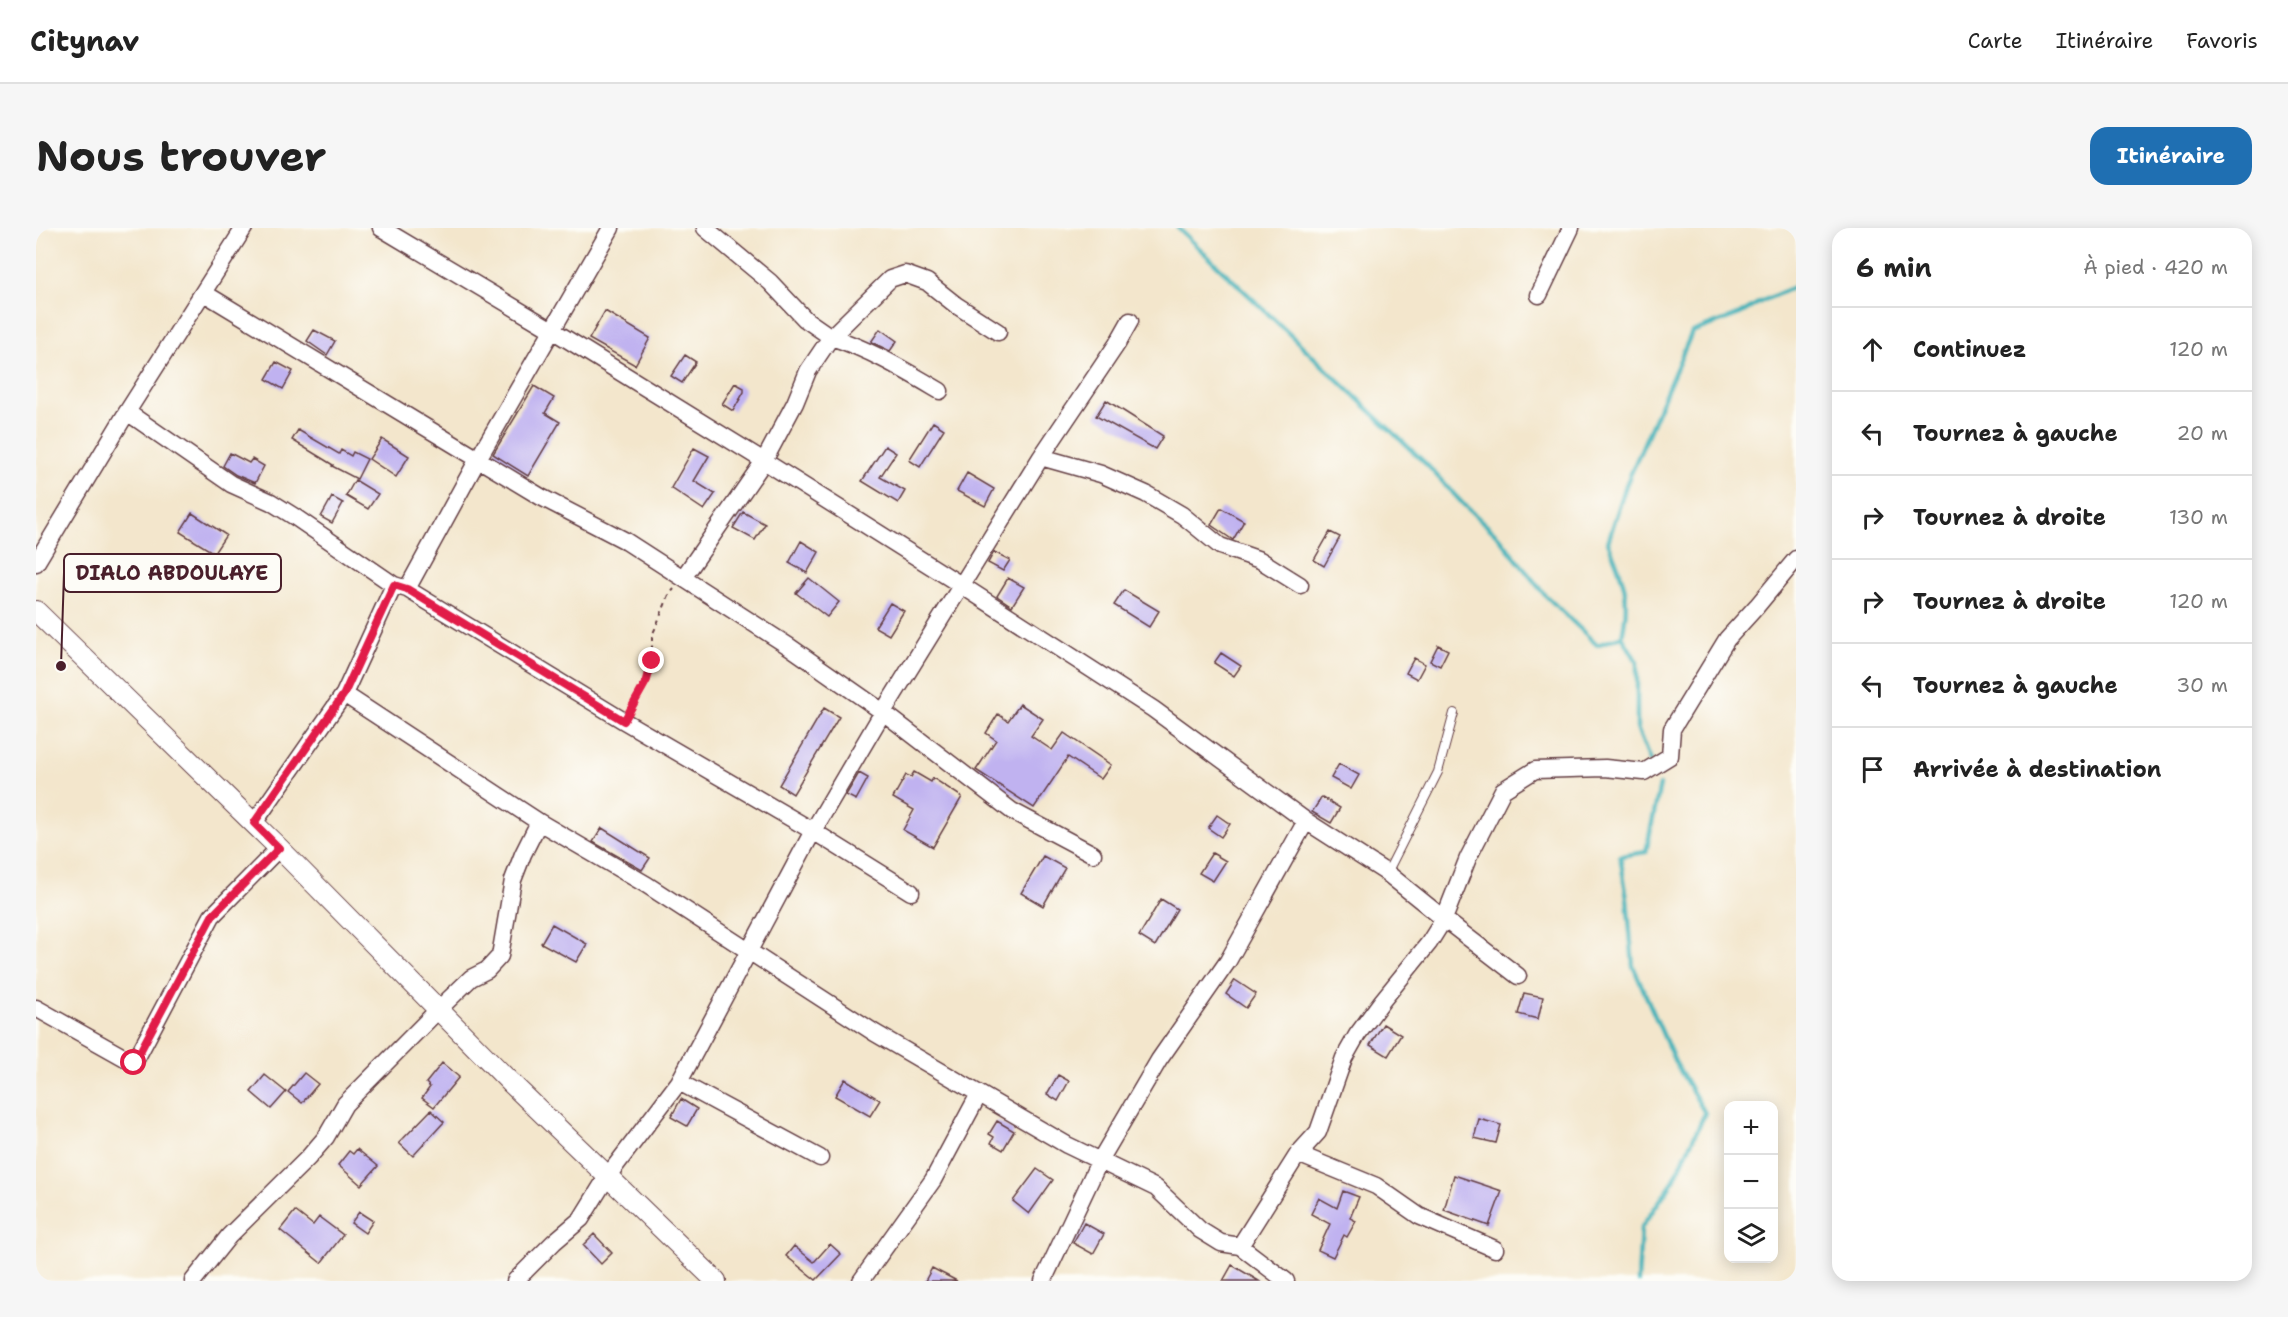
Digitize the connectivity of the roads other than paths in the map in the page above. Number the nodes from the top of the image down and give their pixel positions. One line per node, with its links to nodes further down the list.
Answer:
1 (244, 228): 6 (street)
2 (381, 228): 9 (street)
3 (612, 228): 9 (street)
4 (705, 228): 11 (street)
5 (1571, 228): 7 (street)
6 (204, 292): 13 (street); 15 (street)
7 (1539, 295)
8 (1130, 321): 14 (street)
9 (552, 330): 15 (street); 16 (street)
10 (998, 332): 11 (street)
11 (831, 337): 12 (street); 16 (street)
12 (940, 391)
13 (127, 412): 18 (street); 22 (street)
14 (1041, 457): 20 (street); 21 (street)
15 (478, 459): 19 (street); 22 (street)
16 (764, 461): 19 (street); 20 (street)
17 (1796, 559): 35 (street)
18 (36, 563)
19 (684, 578): 25 (street)
20 (961, 585): 25 (street); 27 (street)
21 (1300, 585)
22 (400, 587): 24 (street); 30 (street)
23 (36, 611): 29 (street)
24 (344, 694): 28 (street); 29 (street)
25 (883, 712): 30 (street); 32 (street)
26 (1454, 713): 33 (lane)
27 (1306, 821): 33 (street); 44 (street)
28 (539, 822): 36 (street); 39 (street)
29 (254, 823): 31 (street)
30 (813, 831): 34 (street); 36 (street)
31 (279, 848): 38 (street); 39 (street)
32 (1093, 854)
33 (1387, 873): 35 (street)
34 (911, 892)
35 (1444, 919): 37 (street); 42 (street)
36 (749, 951): 40 (street); 41 (street)
37 (1518, 976)
38 (36, 1008)
39 (439, 1009): 45 (street); 48 (street)
40 (679, 1082): 43 (street); 45 (street)
41 (979, 1094): 44 (street); 51 (street)
42 (1298, 1154): 46 (street); 47 (street)
43 (820, 1158)
44 (1099, 1162): 46 (street); 52 (street)
45 (607, 1177): 49 (street); 50 (street)
46 (1240, 1246): 53 (street)
47 (1495, 1249)
48 (193, 1281)
49 (514, 1281)
50 (717, 1281)
51 (861, 1281)
52 (1042, 1281)
53 (1286, 1281)

